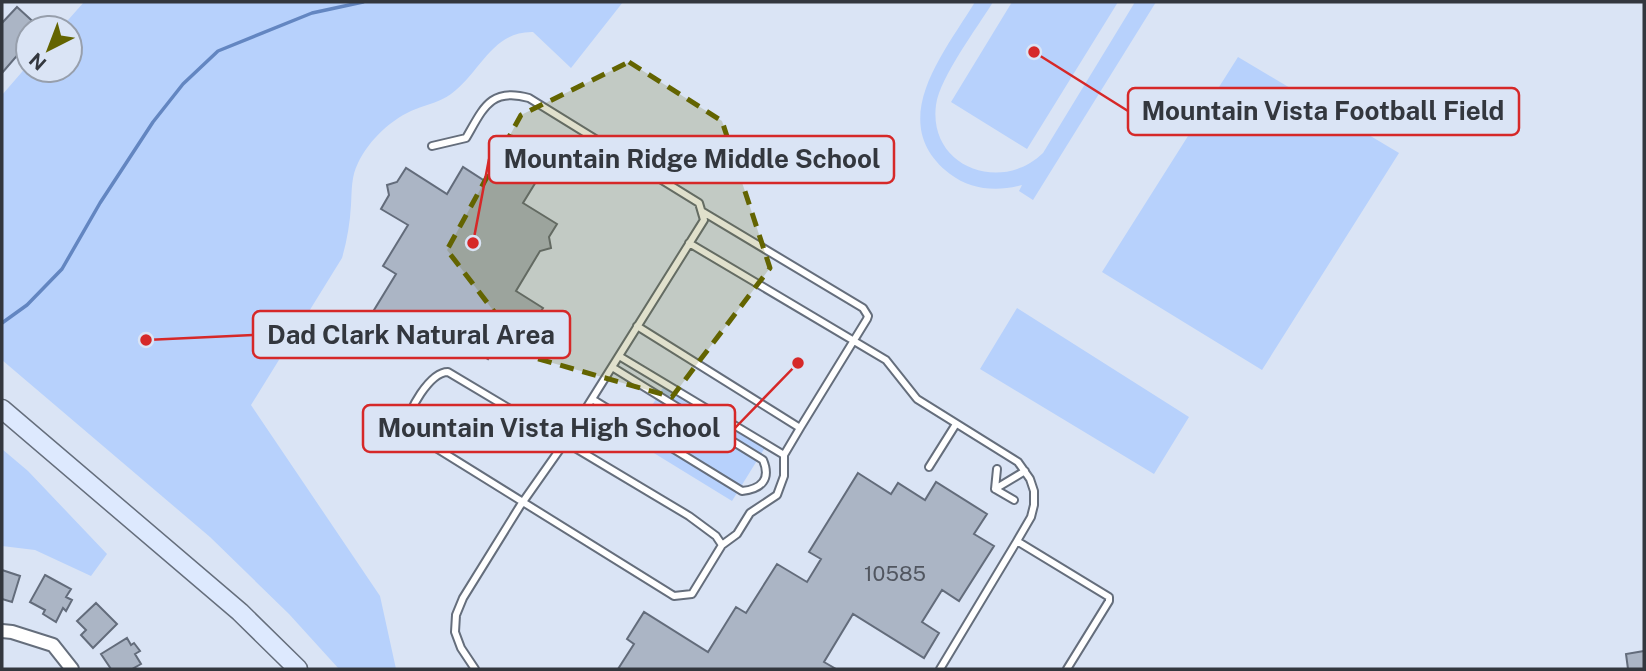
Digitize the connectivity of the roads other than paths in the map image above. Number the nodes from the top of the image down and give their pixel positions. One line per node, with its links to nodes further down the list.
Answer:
1 (432, 146): 2 (lane)
2 (703, 212): 3 (lane); 5 (lane)
3 (689, 243): 4 (lane); 5 (lane)
4 (637, 326): 6 (lane); 11 (lane)
5 (855, 340): 10 (lane); 11 (lane)
6 (619, 356): 7 (lane); 13 (lane)
7 (612, 367): 8 (lane); 8 (lane)
8 (592, 398): 12 (lane)
9 (2, 409): 24 (main road)
10 (956, 424): 14 (lane); 16 (lane)
11 (800, 428): 13 (lane)
12 (565, 442): 19 (lane); 19 (lane); 21 (lane)
13 (784, 455): 21 (lane)
14 (929, 467)
15 (997, 469): 17 (lane)
16 (1025, 471): 17 (lane); 20 (lane)
17 (995, 489): 18 (lane)
18 (1014, 500)
19 (523, 503): 21 (lane); 25 (lane)
20 (1017, 541): 26 (lane); 27 (lane)
21 (722, 545)
22 (2, 631): 23 (street)
23 (72, 669)
24 (298, 669)
25 (475, 669)
26 (940, 669)
27 (1067, 669)

